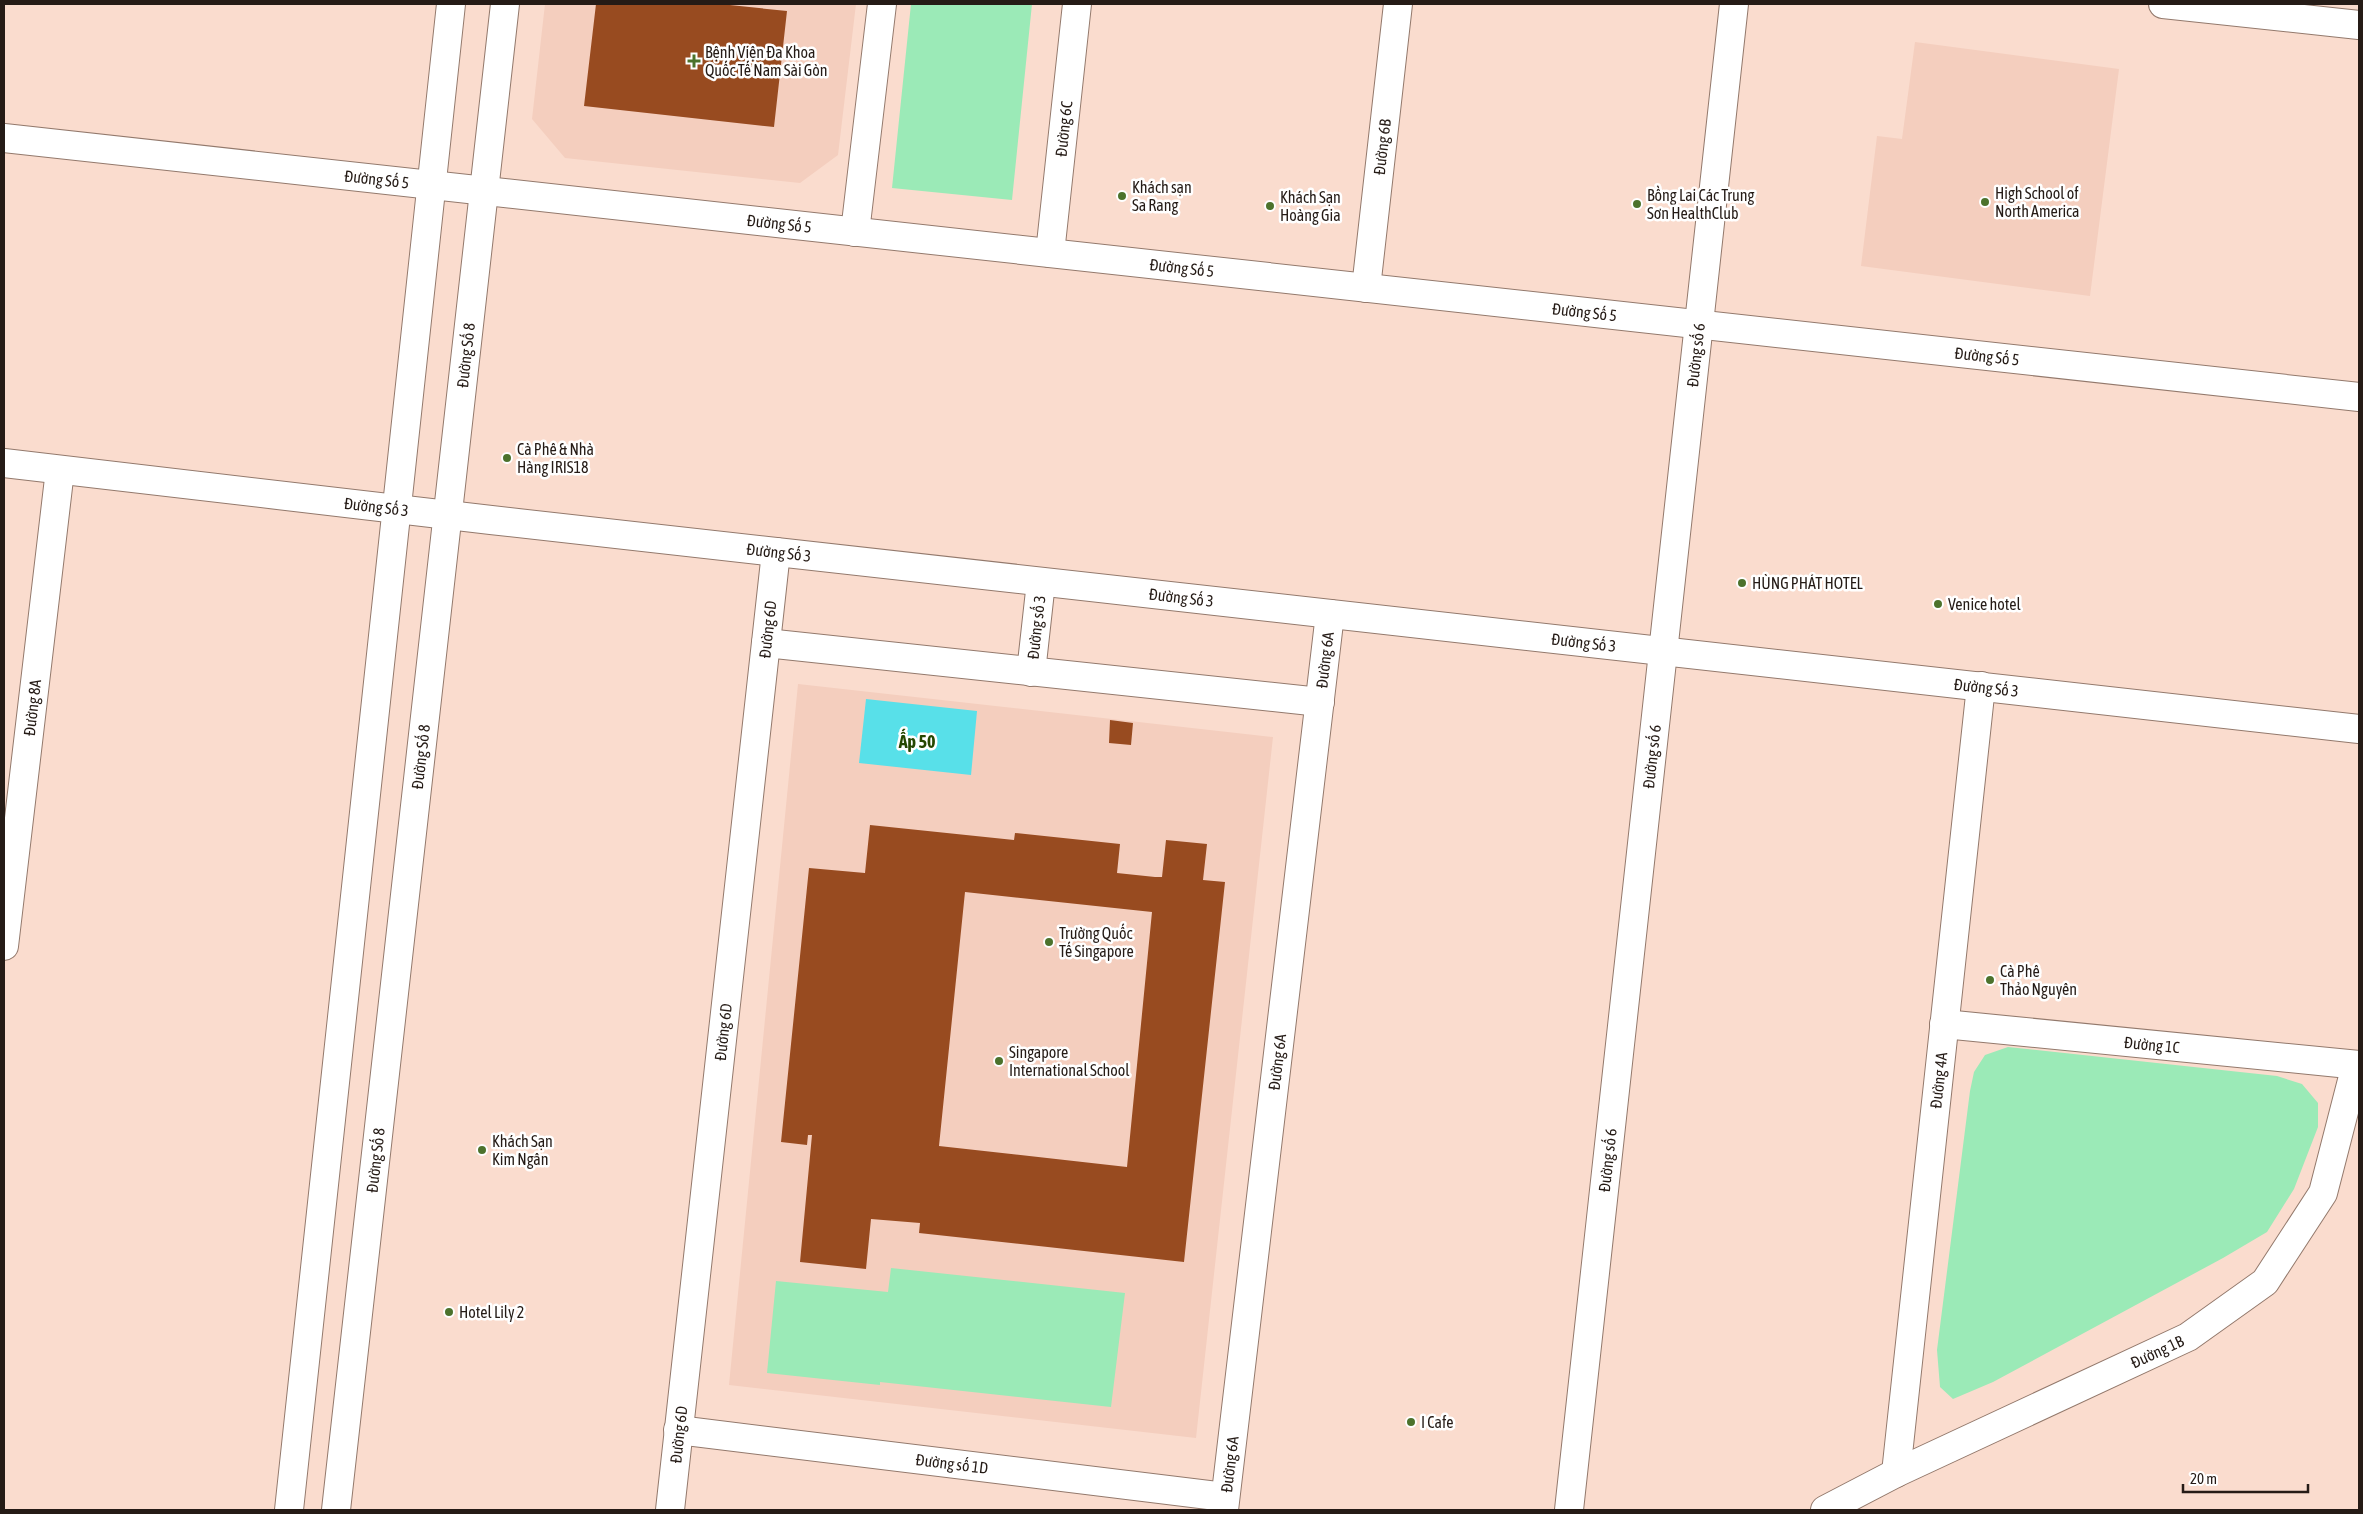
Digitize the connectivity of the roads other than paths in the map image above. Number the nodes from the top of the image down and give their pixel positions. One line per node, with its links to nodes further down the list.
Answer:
1 (451, 4): 10 (street)
2 (505, 4): 11 (street, Đường Số 8)
3 (882, 4): 12 (street)
4 (1077, 4): 13 (street, Đường 6C)
5 (1398, 4): 14 (street, Đường 6B)
6 (1734, 4): 15 (street, Đường số 6)
7 (2163, 4): 8 (street)
8 (2359, 25)
9 (4, 138): 10 (street, Đường Số 5)
10 (432, 185): 11 (street, Đường Số 5); 19 (street)
11 (483, 192): 12 (street, Đường Số 5); 20 (street, Đường Số 8)
12 (855, 232): 13 (street, Đường Số 5)
13 (1050, 253): 14 (street, Đường Số 5)
14 (1366, 288): 15 (street, Đường Số 5)
15 (1698, 324): 16 (street, Đường Số 5); 25 (street, Đường số 6)
16 (2359, 397)
17 (4, 463): 18 (street, Đường Số 3)
18 (60, 470): 19 (street, Đường Số 3); 30 (street, Đường 8A)
19 (397, 509): 20 (street, Đường Số 3); 37 (street)
20 (448, 515): 21 (street, Đường Số 3); 38 (street, Đường Số 8)
21 (776, 552): 22 (street, Đường Số 3); 24 (street, Đường 6D)
22 (1041, 582): 23 (street, Đường Số 3); 26 (street, Đường số 3)
23 (1330, 614): 25 (street, Đường Số 3); 28 (street, Đường 6A)
24 (766, 643): 26 (street); 34 (street, Đường 6D)
25 (1663, 651): 27 (street, Đường Số 3); 40 (street, Đường số 6)
26 (1032, 672): 28 (street)
27 (1981, 686): 29 (street, Đường Số 3); 32 (street, Đường 4A)
28 (1320, 702): 36 (street, Đường 6A)
29 (2359, 728)
30 (12, 805): 31 (street, Đường 8A)
31 (4, 946)
32 (1944, 1024): 33 (street, Đường 1C); 35 (street, Đường 4A)
33 (2357, 1065): 35 (street, Đường 1B)
34 (678, 1430): 36 (street, Đường số 1D); 39 (street, Đường 6D)
35 (1896, 1473): 41 (street, Đường 1B)
36 (1224, 1503)
37 (289, 1510)
38 (336, 1510)
39 (670, 1510)
40 (1569, 1510)
41 (1824, 1510)

